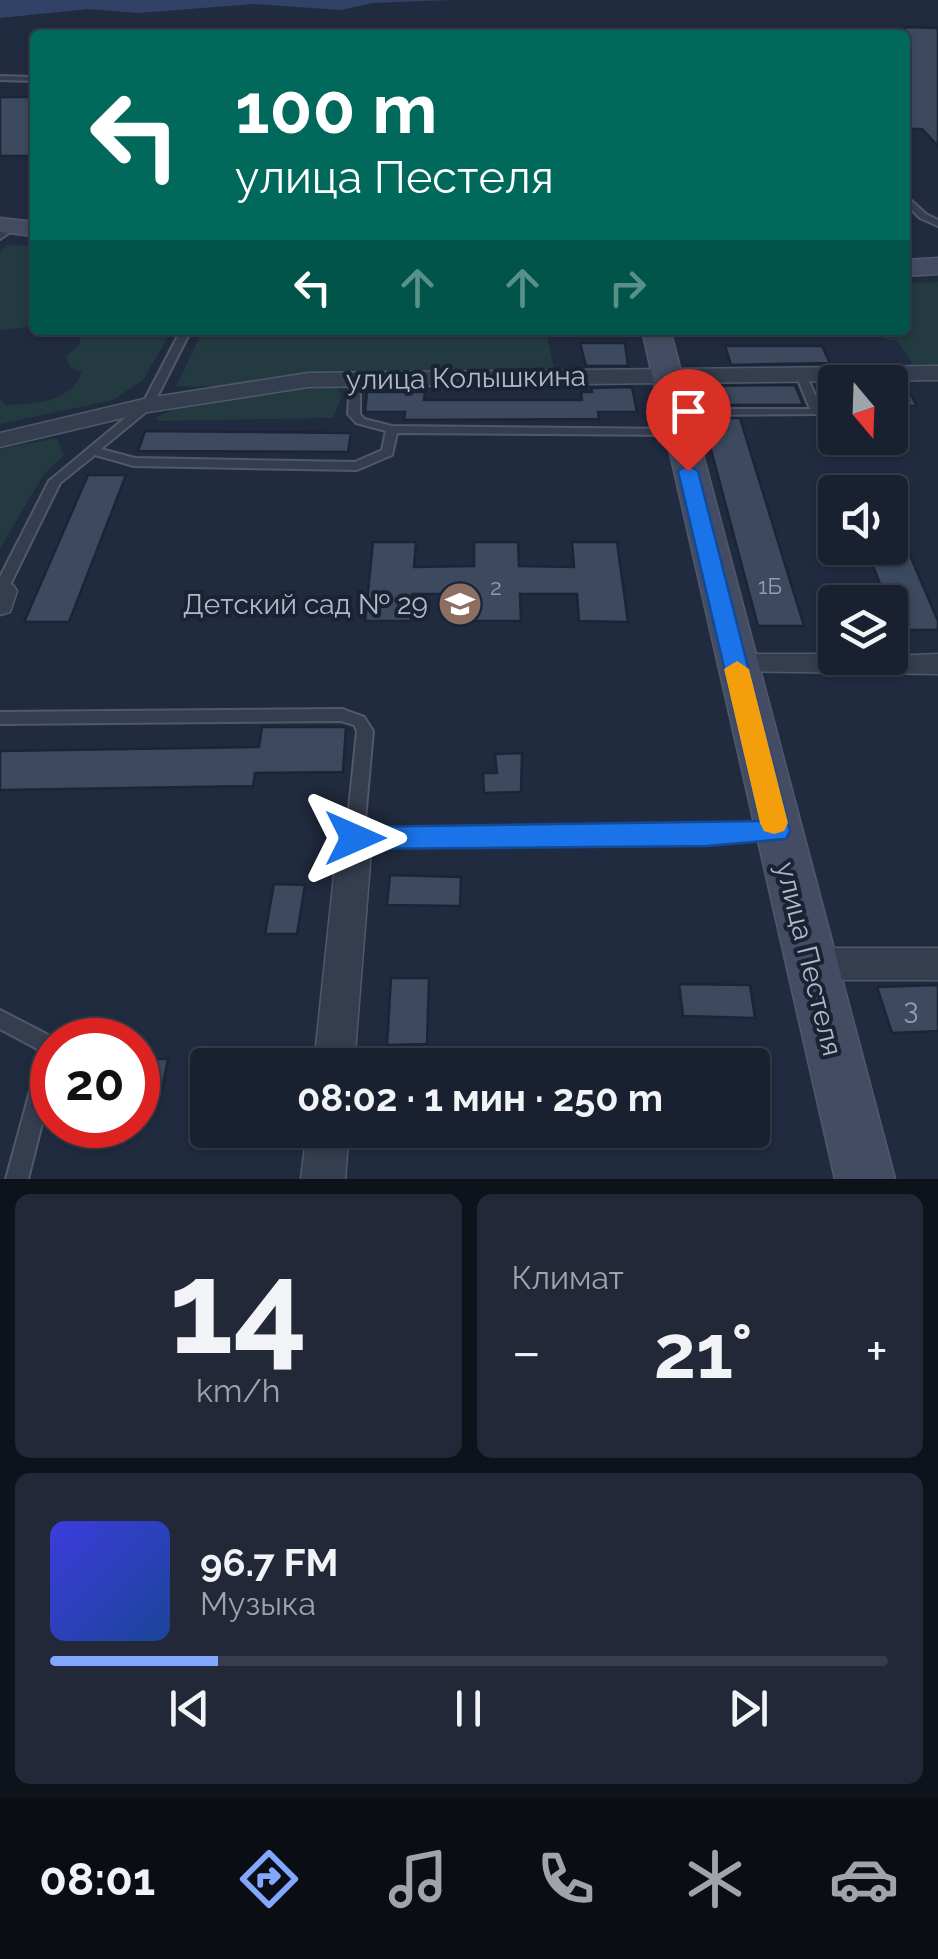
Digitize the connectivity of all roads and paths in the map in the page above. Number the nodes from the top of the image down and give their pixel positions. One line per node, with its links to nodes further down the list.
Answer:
1 (0, 78): 2 (lane)
2 (30, 78)
3 (910, 203): 4 (lane)
4 (938, 223)
5 (938, 266): 6 (street)
6 (910, 268)
7 (183, 335): 12 (lane)
8 (657, 335): 13 (street, улица Пестеля)
9 (938, 373): 10 (street, улица Колышкина)
10 (801, 375): 13 (street, улица Колышкина); 13 (lane)
11 (355, 380): 12 (street, улица Колышкина); 13 (street, улица Колышкина); 14 (lane)
12 (148, 405): 15 (street, улица Колышкина); 16 (lane)
13 (672, 406): 14 (lane); 18 (street, улица Пестеля)
14 (392, 429): 16 (lane)
15 (0, 440)
16 (95, 451): 17 (lane)
17 (1, 596)
18 (735, 664): 19 (street); 21 (street, улица Пестеля)
19 (936, 668)
20 (0, 718): 22 (lane)
21 (776, 831): 22 (lane); 23 (street, улица Пестеля)
22 (355, 838): 26 (street)
23 (810, 964): 24 (street); 30 (street, улица Пестеля)
24 (938, 964)
25 (0, 1019): 28 (lane)
26 (336, 1048)
27 (326, 1148): 29 (street)
28 (17, 1179)
29 (323, 1179)
30 (865, 1179)

